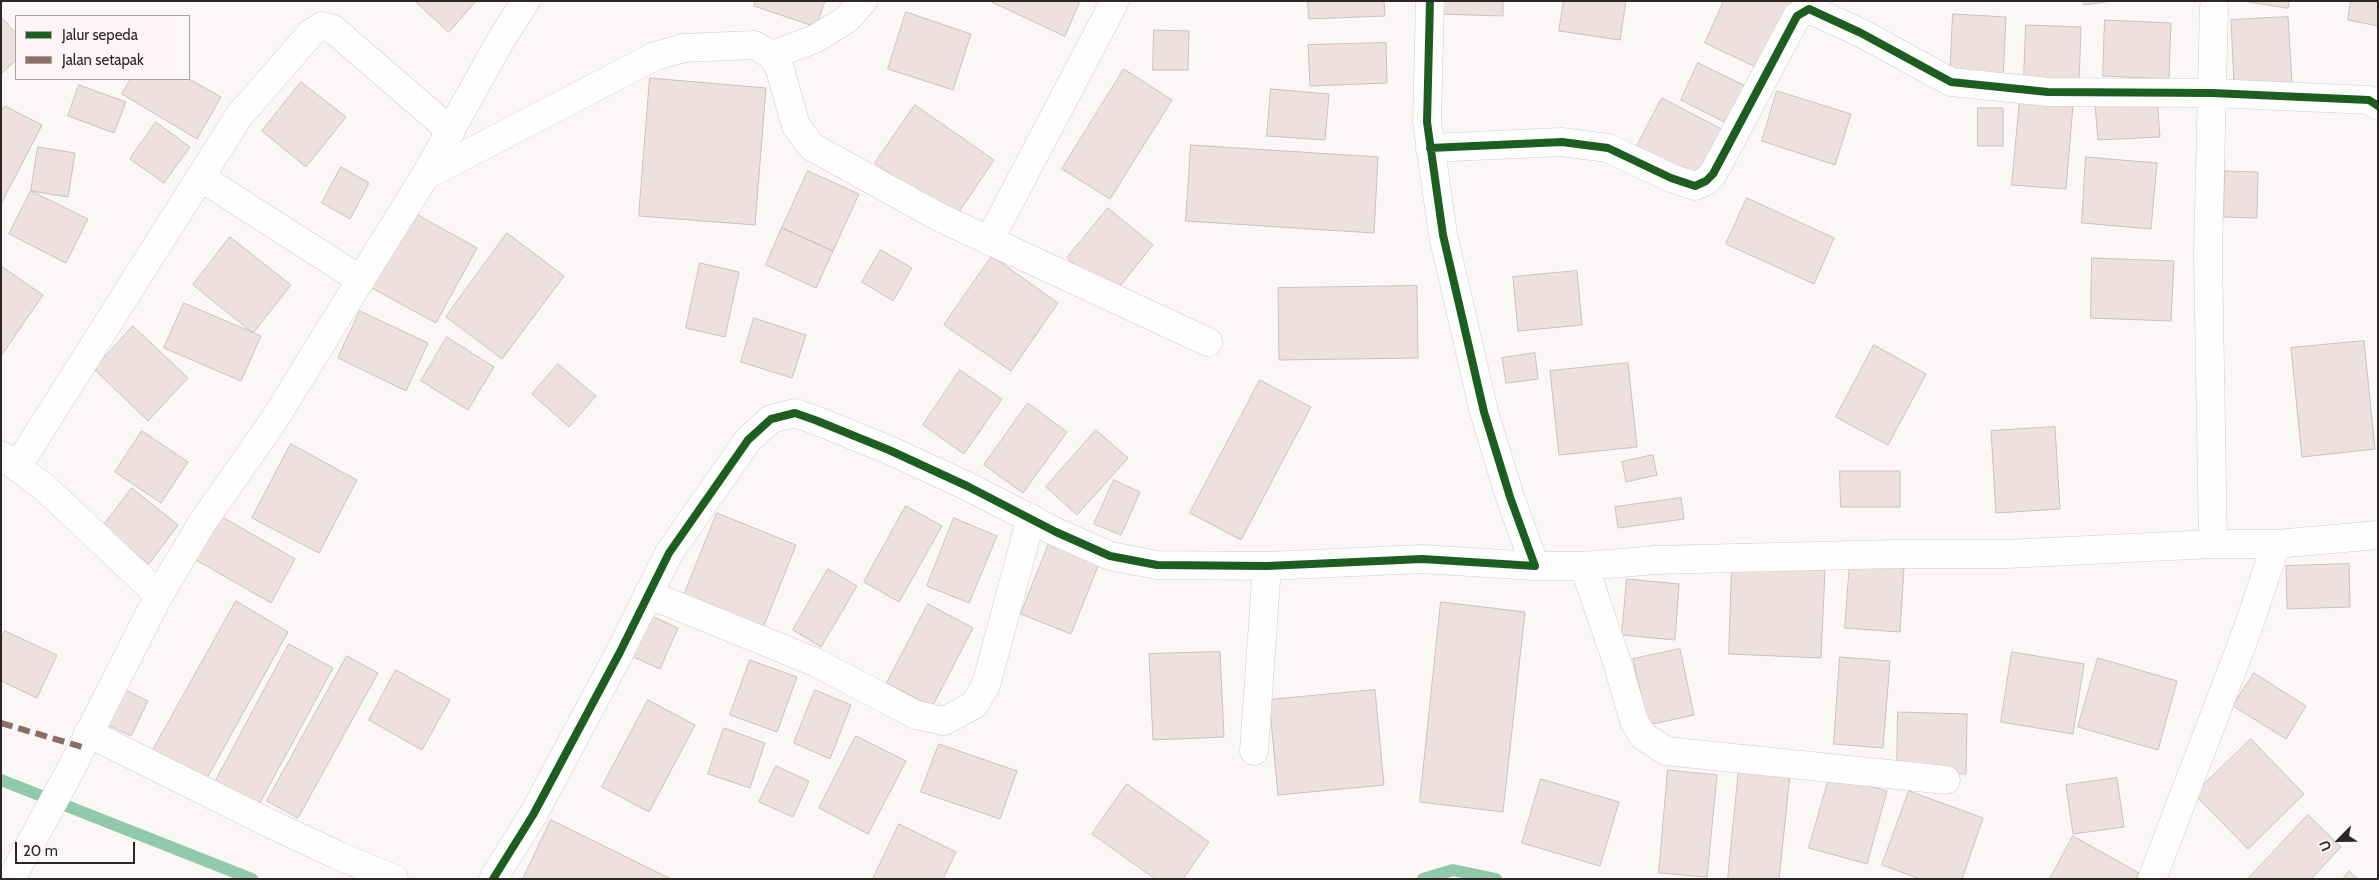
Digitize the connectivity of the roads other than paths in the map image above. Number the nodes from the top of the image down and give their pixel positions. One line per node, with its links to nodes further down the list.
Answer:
1 (526, 1): 9 (street)
2 (863, 1): 6 (street)
3 (1115, 1): 13 (street)
4 (1430, 1): 10 (street)
5 (2214, 7): 7 (street)
6 (772, 55): 11 (street); 13 (street)
7 (2212, 93): 8 (street); 10 (street); 19 (street)
8 (2378, 106)
9 (450, 131): 11 (street); 12 (street)
10 (1430, 148): 22 (street)
11 (425, 176): 14 (street)
12 (200, 177): 14 (street); 16 (street)
13 (989, 241): 15 (street)
14 (360, 280): 25 (street)
15 (1208, 342)
16 (9, 461): 25 (street)
17 (1031, 518): 21 (street); 24 (street); 24 (street)
18 (2378, 536): 20 (street)
19 (2213, 544): 20 (street); 23 (street)
20 (2276, 544): 32 (street)
21 (1267, 566): 22 (street); 27 (street)
22 (1535, 566): 23 (street)
23 (1584, 566): 28 (street)
24 (648, 594): 31 (street)
25 (159, 595): 26 (street)
26 (88, 732): 29 (street); 30 (street)
27 (1254, 751)
28 (1946, 780)
29 (11, 879)
30 (394, 879)
31 (494, 879)
32 (2152, 879)

